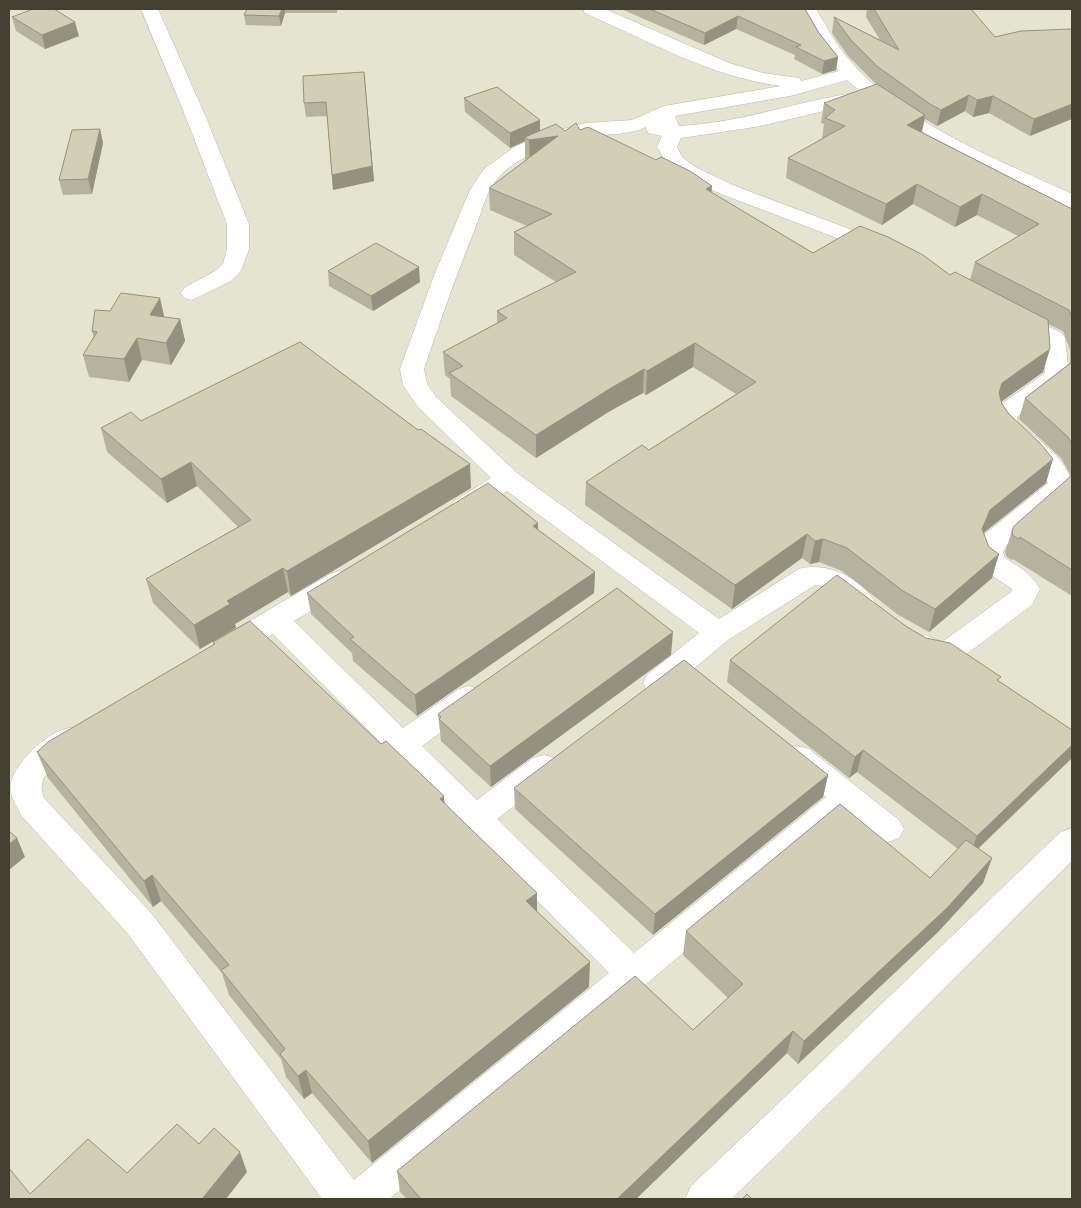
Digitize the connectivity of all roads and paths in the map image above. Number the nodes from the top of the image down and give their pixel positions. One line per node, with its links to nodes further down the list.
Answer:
1 (148, 9): 12 (street)
2 (591, 9): 5 (street)
3 (808, 9): 4 (street)
4 (851, 73): 5 (street); 6 (street)
5 (814, 83): 7 (street)
6 (874, 94): 9 (street); 10 (street)
7 (664, 112): 8 (street); 9 (street)
8 (636, 125): 9 (street); 14 (street)
9 (673, 134): 11 (street)
10 (1072, 202)
11 (901, 258)
12 (192, 293)
13 (994, 307): 22 (street)
14 (508, 479): 15 (street); 17 (street)
15 (442, 519)
16 (368, 564): 20 (street)
17 (640, 577): 18 (street); 21 (street)
18 (616, 594)
19 (883, 619): 21 (street)
20 (276, 620): 23 (street); 30 (street)
21 (718, 633): 24 (street)
22 (905, 636)
23 (200, 664)
24 (682, 664): 26 (street); 27 (street)
25 (489, 682): 30 (street)
26 (705, 682)
27 (635, 699)
28 (97, 724): 37 (street)
29 (780, 743): 32 (street)
30 (402, 744): 33 (street)
31 (564, 752): 33 (street)
32 (847, 798): 34 (street); 36 (street)
33 (477, 817): 36 (street)
34 (888, 828)
35 (1072, 841): 39 (street)
36 (633, 974): 38 (street)
37 (345, 1199)
38 (360, 1199)
39 (704, 1199)

